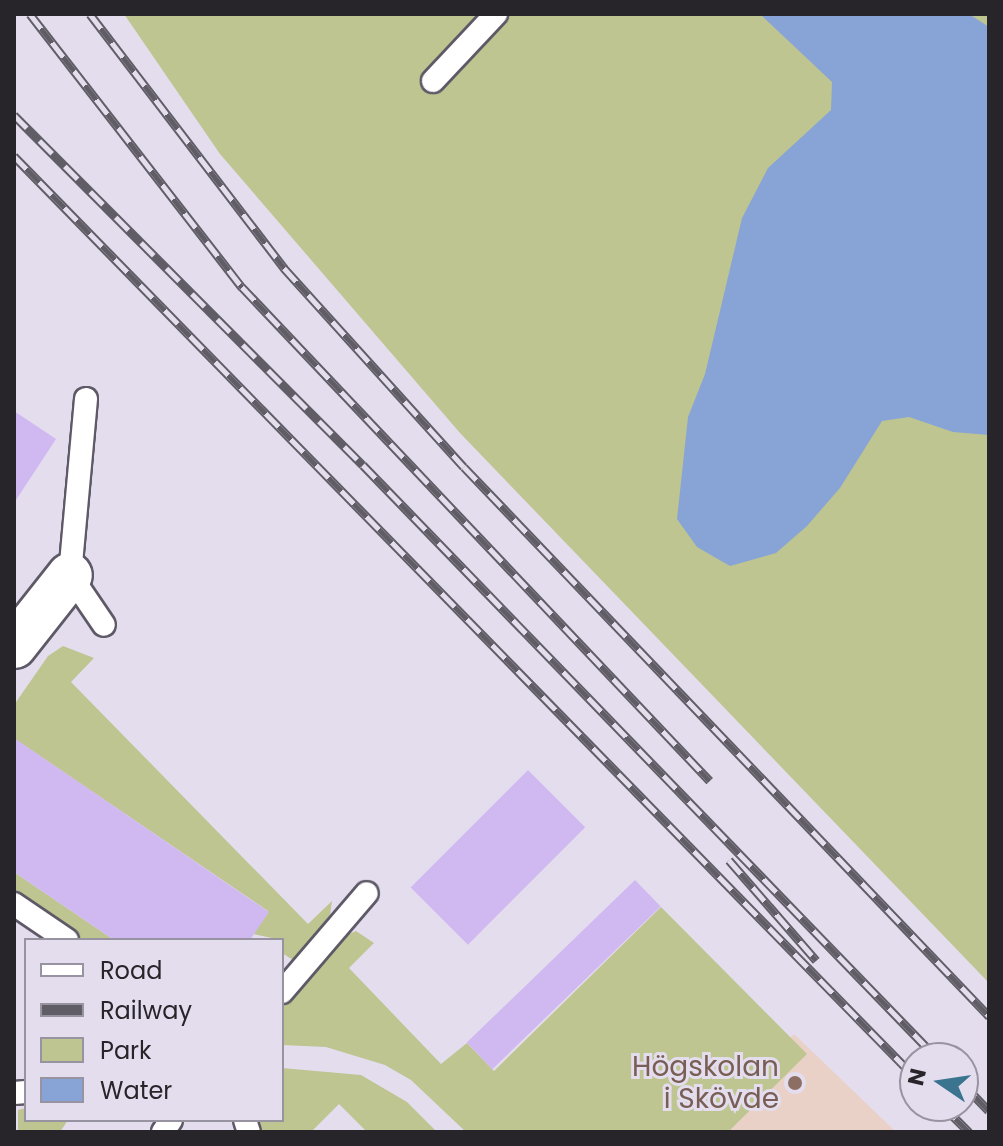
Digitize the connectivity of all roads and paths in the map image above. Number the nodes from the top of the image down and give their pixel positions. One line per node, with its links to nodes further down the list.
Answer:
1 (496, 14): 2 (lane)
2 (433, 81)
3 (86, 399): 4 (lane)
4 (70, 575): 5 (lane); 6 (street)
5 (104, 625)
6 (14, 646)
7 (367, 893): 10 (lane)
8 (14, 904): 9 (lane)
9 (64, 938)
10 (284, 990)

